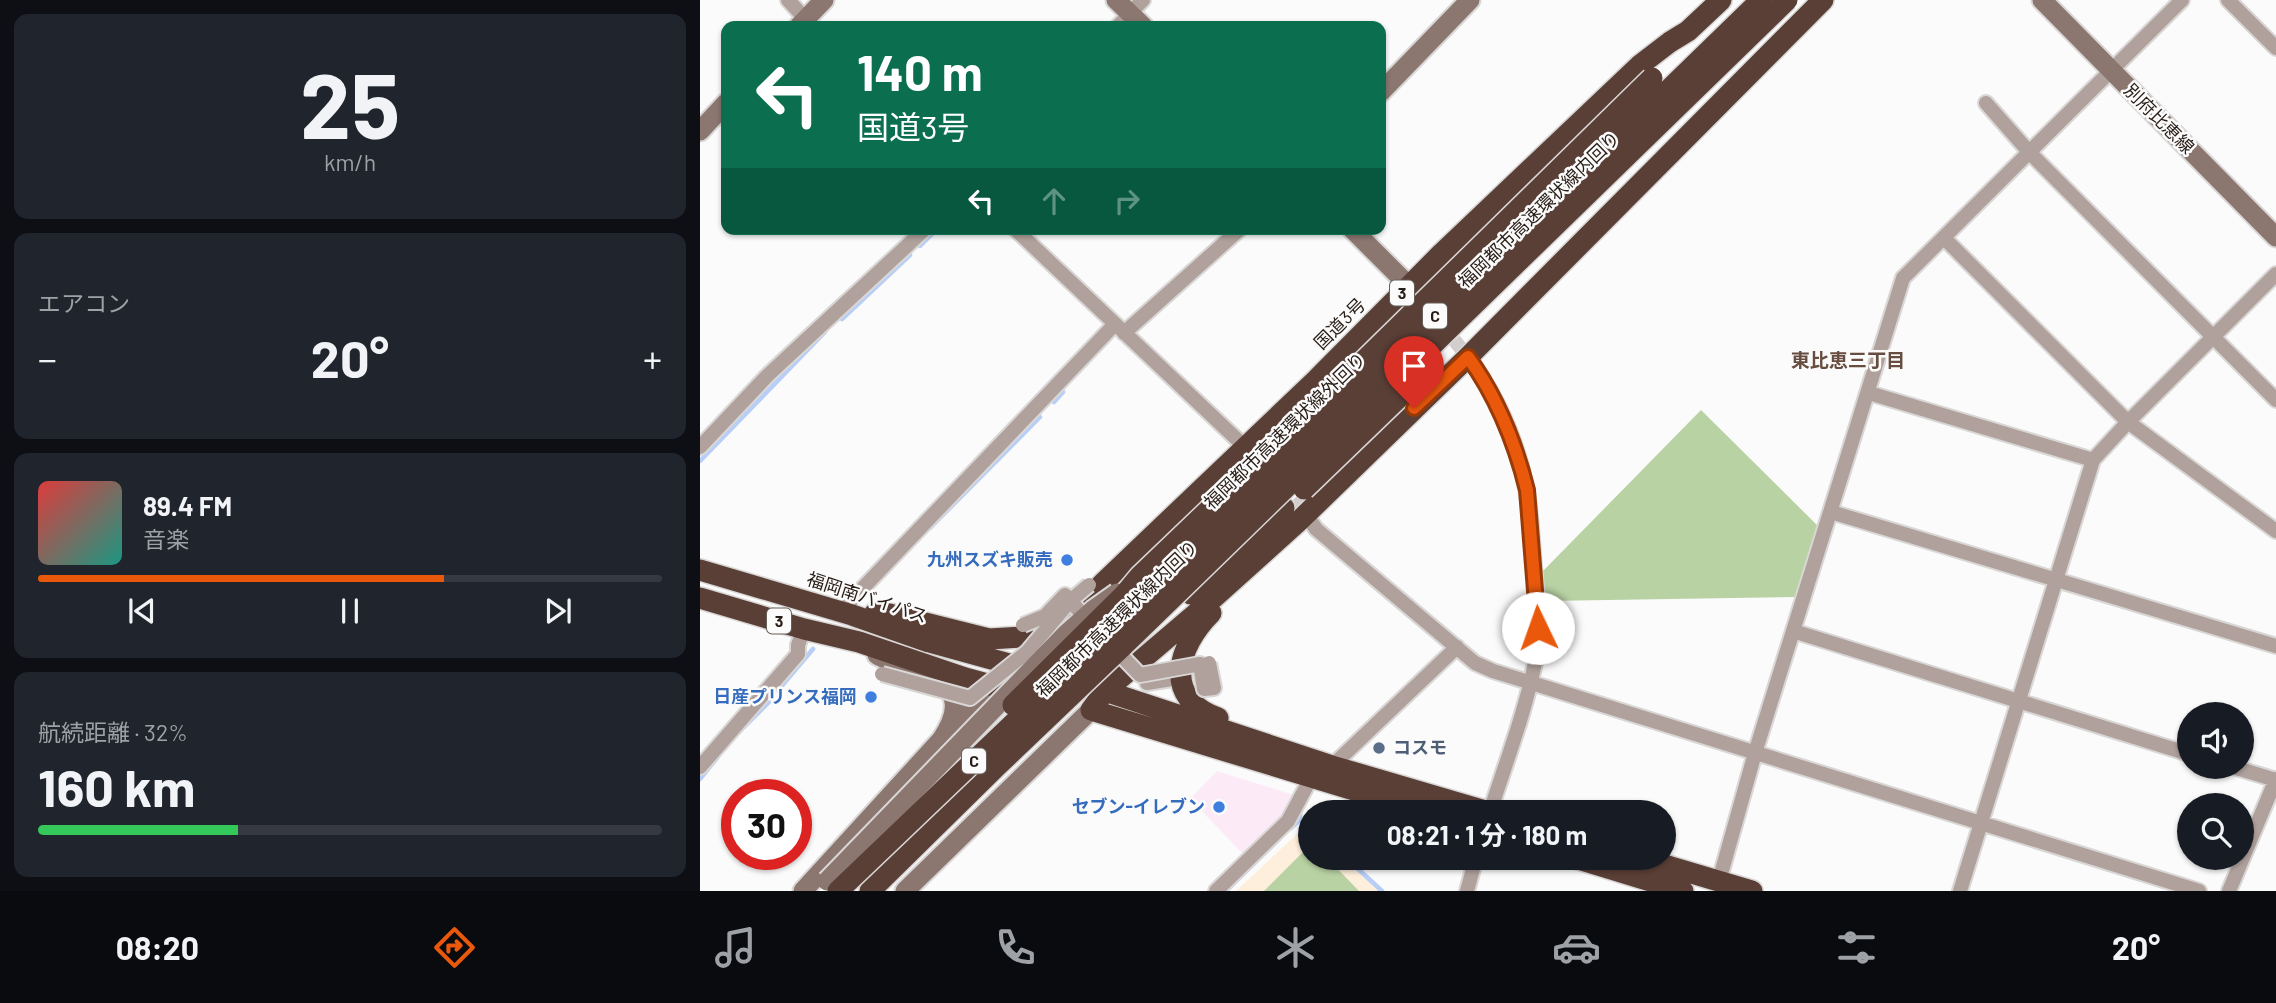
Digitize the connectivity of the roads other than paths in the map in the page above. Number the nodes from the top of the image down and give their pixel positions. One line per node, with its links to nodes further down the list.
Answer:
1 (788, 0): 12 (street)
2 (824, 0): 13 (street)
3 (1470, 0): 17 (street)
4 (1721, 0): 14 (highway, 国道3号 / 3)
5 (1761, 0): 78 (highway, 福岡都市高速環状線外回り / C, bridge)
6 (1787, 0): 71 (highway, 福岡都市高速環状線内回り / C, bridge)
7 (1818, 0): 71 (highway, bridge)
8 (1823, 0): 32 (highway)
9 (2042, 0): 16 (street, 別府比恵線)
10 (2182, 0): 16 (street)
11 (2228, 0): 15 (street)
12 (803, 21)
13 (807, 21)
14 (1688, 31): 29 (highway, 国道3号 / 3); 43 (highway, bridge)
15 (2276, 48)
16 (2110, 70): 21 (street); 26 (street, 別府比恵線)
17 (1386, 87)
18 (1986, 103): 21 (street)
19 (721, 108): 20 (street)
20 (700, 131)
21 (2029, 152): 27 (street); 31 (street)
22 (919, 235): 36 (street)
23 (1021, 235): 30 (street)
24 (1233, 235): 30 (street)
25 (1358, 235): 29 (street)
26 (2276, 237)
27 (1944, 238): 33 (street); 35 (street)
28 (2276, 274): 31 (street)
29 (1409, 286): 37 (highway, 国道3号 / 3)
30 (1120, 328): 37 (street); 48 (street)
31 (2213, 337): 34 (street); 35 (street)
32 (1468, 357): 40 (highway); 60 (street)
33 (1869, 393): 38 (street); 39 (street)
34 (2276, 400)
35 (2128, 422): 38 (street); 41 (street)
36 (700, 447)
37 (1245, 447): 47 (highway, 国道3号 / 3)
38 (2093, 460): 44 (street)
39 (1831, 512): 44 (street); 51 (street)
40 (1303, 518): 54 (street); 62 (highway); 67 (highway)
41 (2276, 531)
42 (700, 569): 48 (highway, 福岡南バイパス / 3)
43 (1140, 576): 78 (highway, bridge); 85 (street, bridge)
44 (2056, 580): 53 (street); 63 (street)
45 (1089, 585): 47 (street, bridge)
46 (700, 597): 50 (highway, 3)
47 (1076, 604): 48 (highway, 3); 49 (street, bridge); 56 (highway, 国道3号 / 3); 57 (street, bridge); 58 (street, bridge)
48 (846, 614): 56 (highway, 福岡南バイパス / 3)
49 (1023, 625)
50 (804, 629): 52 (highway, 3); 70 (street)
51 (1793, 631): 63 (street); 66 (street)
52 (859, 642): 61 (highway, 3); 68 (street)
53 (2276, 646)
54 (1457, 647): 60 (street); 69 (street)
55 (1209, 663): 57 (street, bridge)
56 (1020, 667): 61 (highway, 国道3号 / 3)
57 (1171, 670): 59 (street)
58 (882, 674)
59 (1147, 683)
60 (1530, 684): 66 (street); 77 (street)
61 (998, 687): 68 (street)
62 (1105, 691): 64 (highway); 67 (highway)
63 (2018, 702): 65 (street); 79 (street)
64 (1091, 710): 73 (highway); 88 (street)
65 (2177, 750)
66 (1755, 753): 79 (street); 83 (street)
67 (1302, 754): 69 (highway)
68 (924, 759): 84 (street)
69 (1332, 766): 76 (highway)
70 (700, 767)
71 (994, 769): 87 (highway, 福岡都市高速環状線内回り / C)
72 (2254, 773): 74 (street)
73 (1311, 778): 75 (highway); 89 (street)
74 (2276, 780): 95 (street)
75 (1385, 800)
76 (1448, 800)
77 (1493, 800)
78 (910, 822): 86 (highway, 福岡都市高速環状線外回り / C, bridge)
79 (1981, 823): 93 (street); 94 (street)
80 (1676, 868): 83 (highway)
81 (1473, 870): 90 (street)
82 (1614, 870): 91 (highway)
83 (1719, 881): 92 (highway)
84 (803, 891)
85 (818, 891)
86 (838, 891)
87 (870, 891)
88 (905, 891)
89 (1216, 891)
90 (1467, 891)
91 (1683, 891)
92 (1752, 891)
93 (1960, 891)
94 (2199, 891)
95 (2230, 891)

